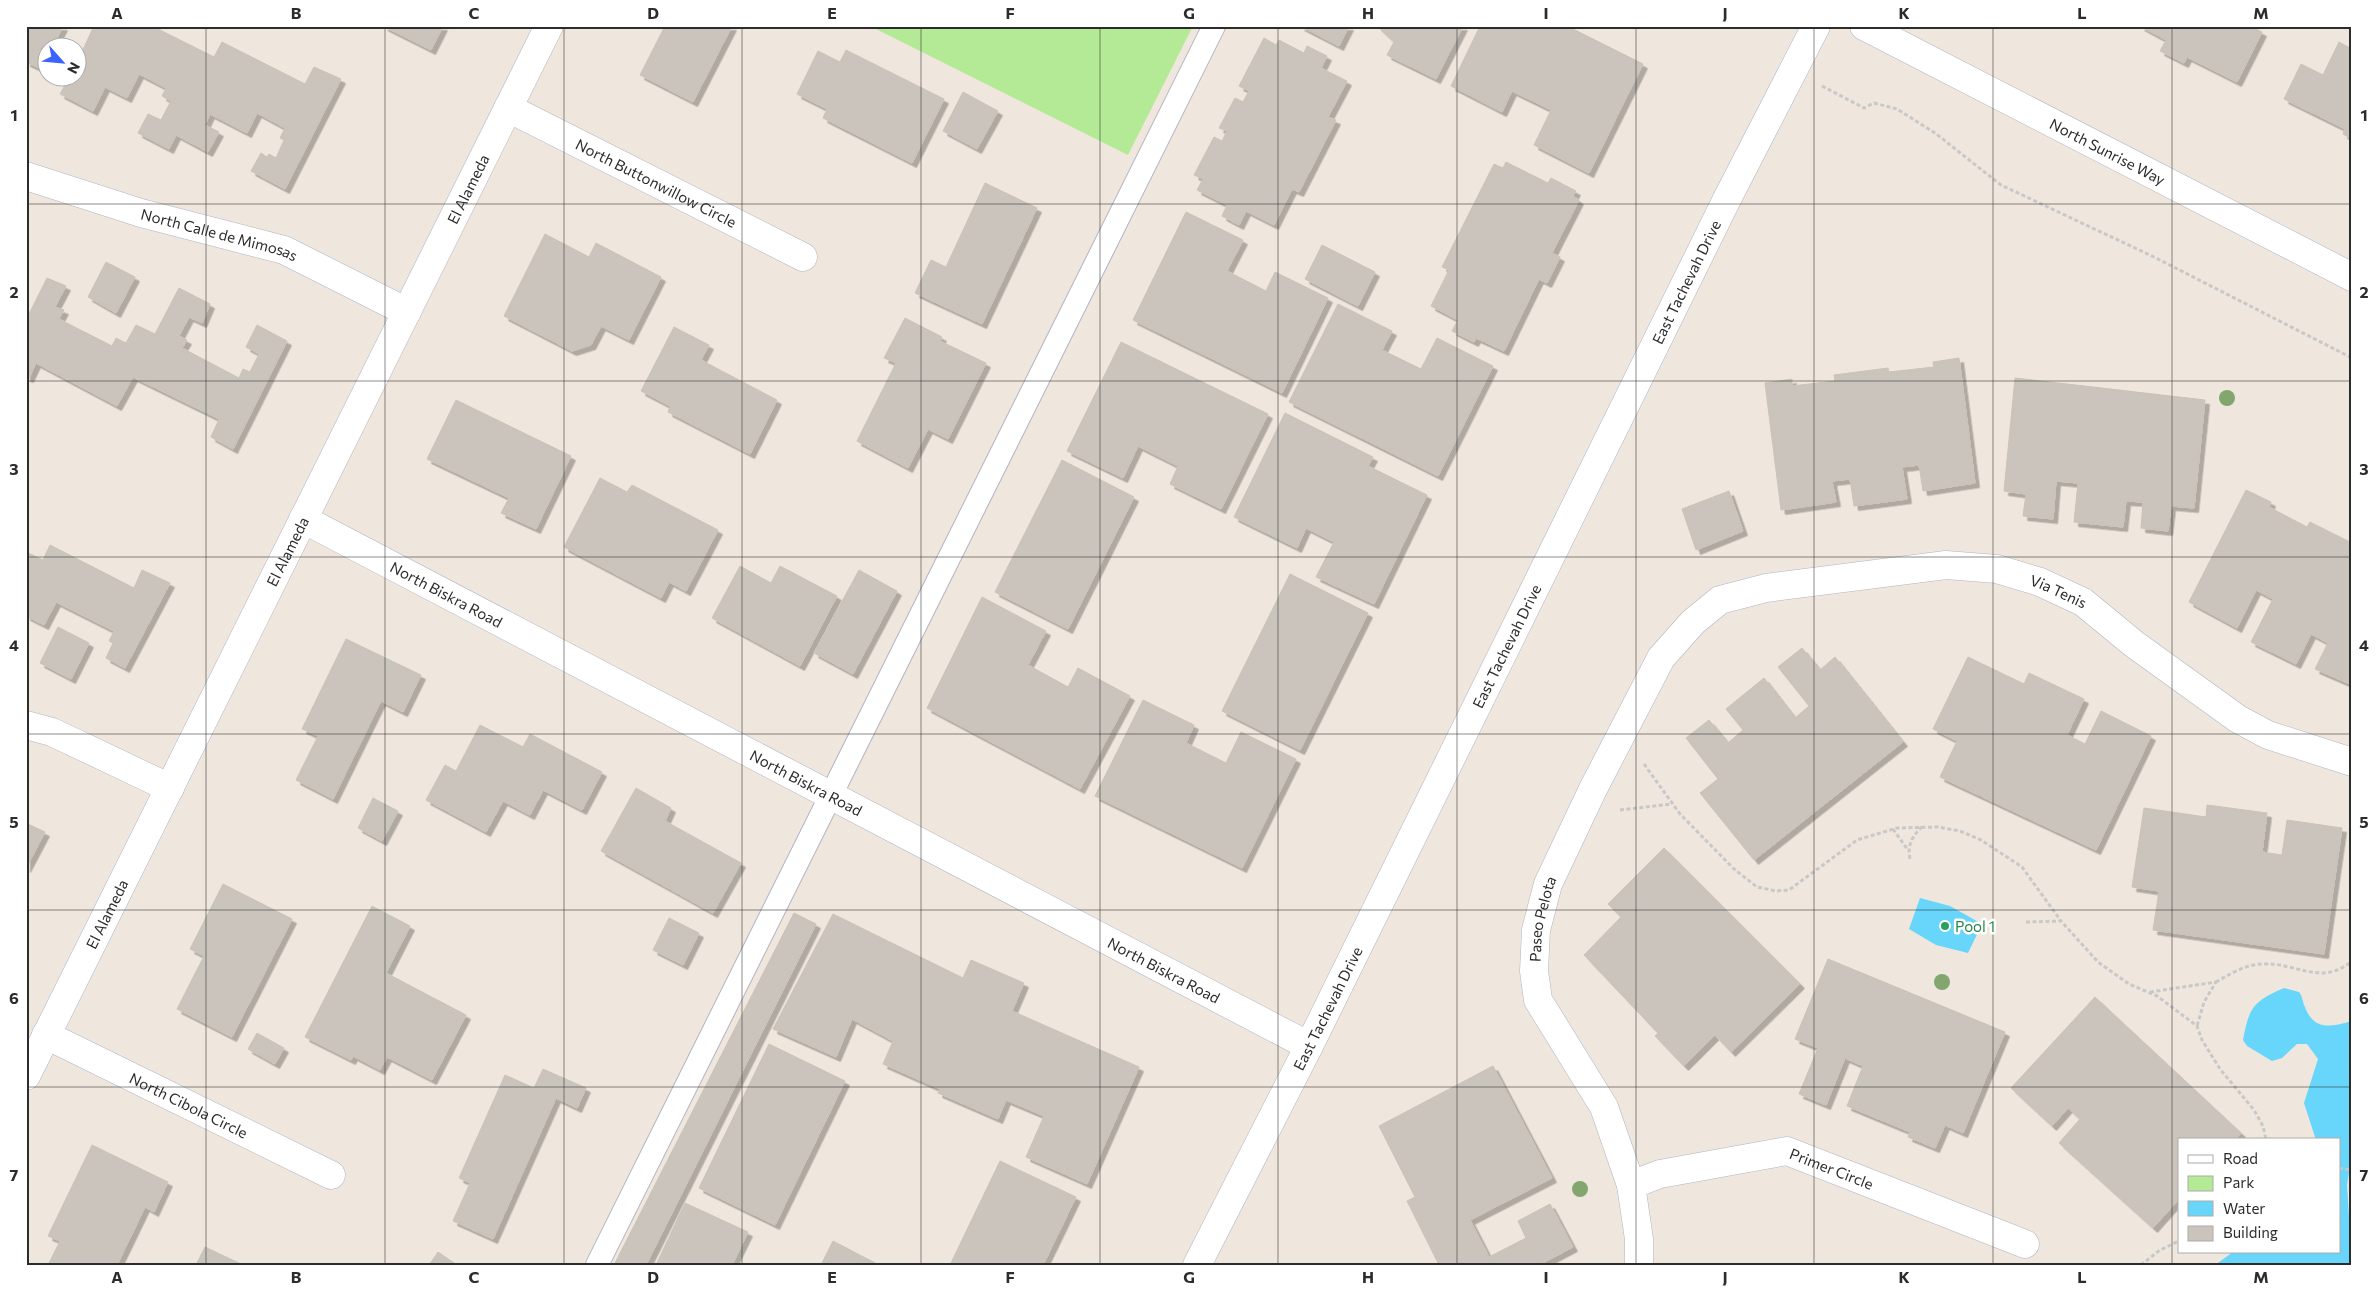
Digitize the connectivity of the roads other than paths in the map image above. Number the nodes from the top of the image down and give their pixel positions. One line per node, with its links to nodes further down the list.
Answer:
1 (549, 26): 5 (street, El Alameda)
2 (1214, 26): 15 (lane)
3 (1816, 26): 17 (street, East Tachevah Drive)
4 (1864, 26): 8 (street, North Sunrise Way)
5 (508, 108): 7 (street, North Buttonwillow Circle); 9 (street, El Alameda)
6 (26, 176): 9 (street, North Calle de Mimosas)
7 (803, 257)
8 (2352, 277)
9 (407, 312): 10 (street, El Alameda)
10 (303, 519): 14 (street, El Alameda); 15 (street, North Biskra Road)
11 (1720, 600): 13 (street, Via Tenis); 20 (street, Paseo Pelota)
12 (26, 725): 14 (street)
13 (2352, 762)
14 (170, 788): 16 (street, El Alameda)
15 (830, 795): 17 (street, North Biskra Road); 22 (lane)
16 (46, 1035): 18 (street, El Alameda); 19 (street, North Cibola Circle)
17 (1309, 1046): 23 (street, East Tachevah Drive)
18 (26, 1076)
19 (332, 1175)
20 (1631, 1185): 21 (street, Primer Circle); 24 (street, Paseo Pelota)
21 (2025, 1244)
22 (597, 1265)
23 (1197, 1265)
24 (1639, 1265)

